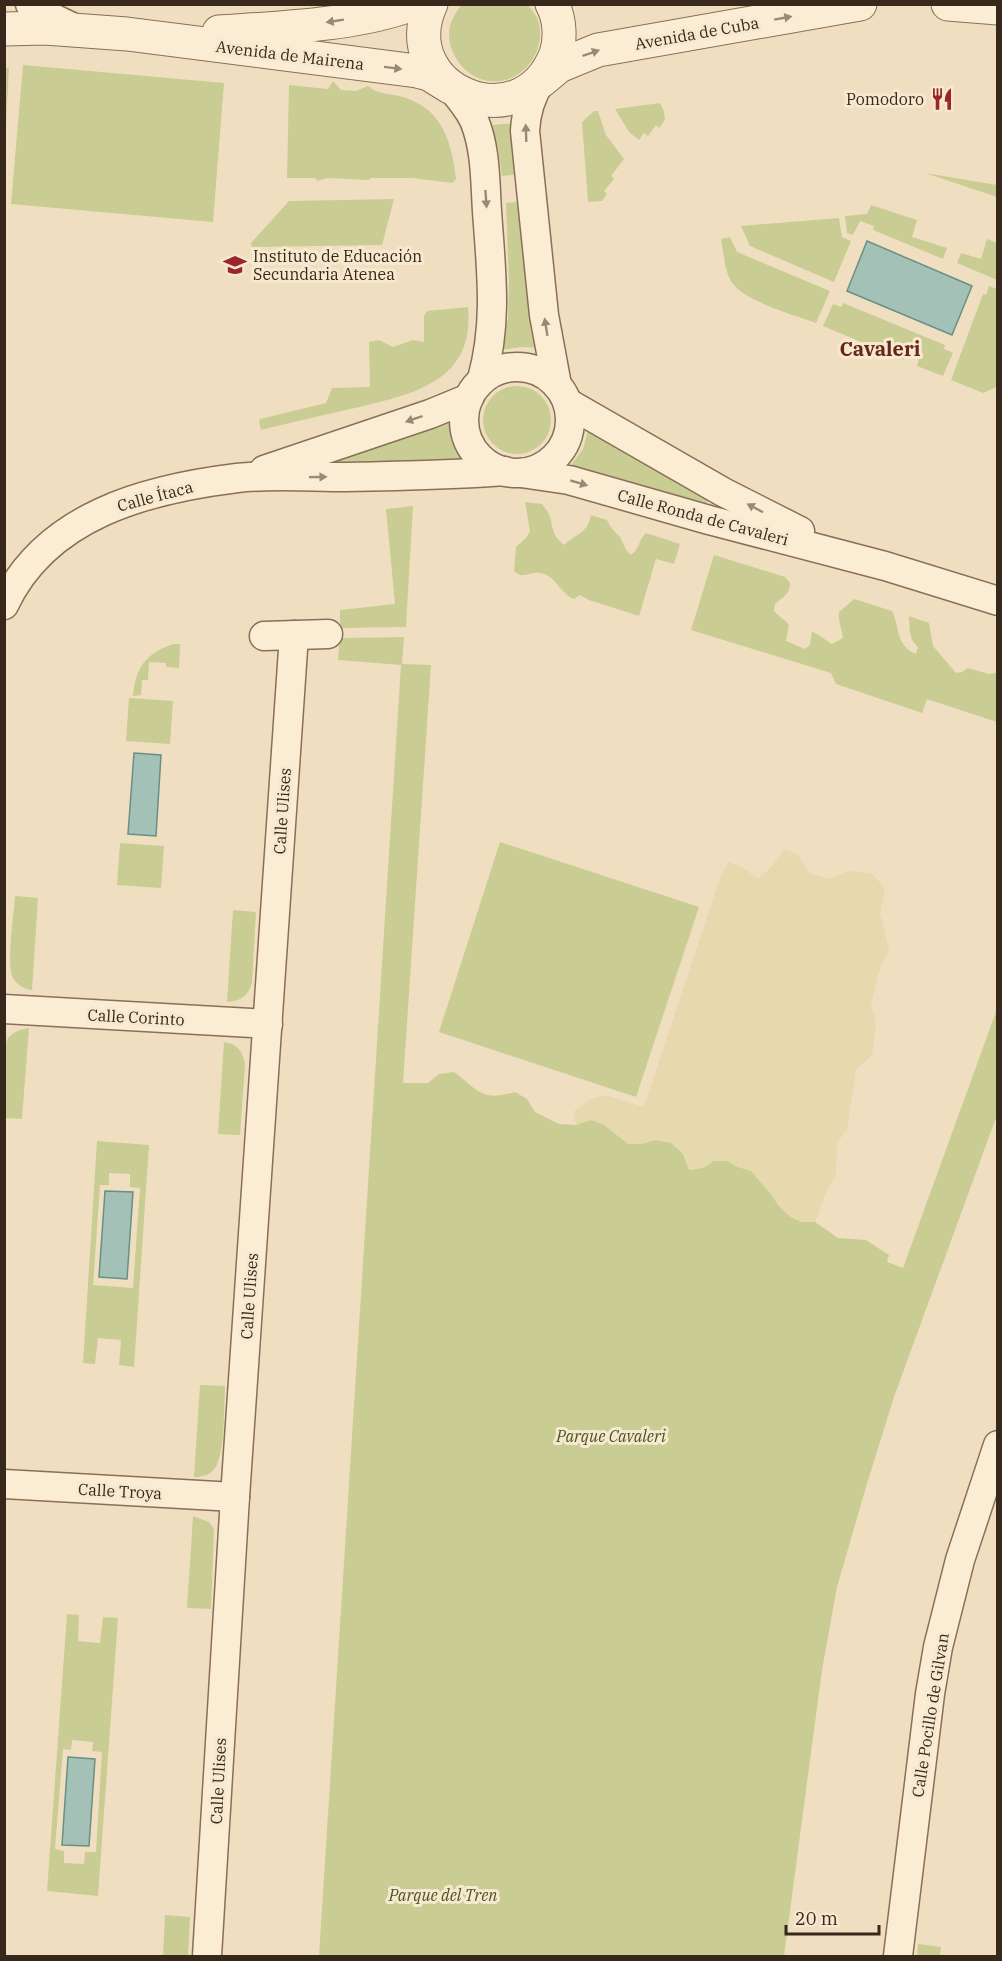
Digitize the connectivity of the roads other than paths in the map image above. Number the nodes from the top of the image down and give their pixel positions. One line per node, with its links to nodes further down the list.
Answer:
1 (412, 4): 10 (street, Avenida de Mairena, one-way to 10)
2 (431, 4): 12 (street)
3 (552, 4): 11 (street)
4 (860, 4): 11 (street, Avenida de Cuba, one-way to 4)
5 (948, 4): 6 (street)
6 (998, 9)
7 (4, 10): 8 (street)
8 (38, 16): 9 (street, Avenida de Mairena); 10 (street, Avenida de Mairena)
9 (4, 29)
10 (127, 34): 12 (street, Avenida de Mairena, one-way to 12)
11 (541, 81): 12 (street, Avenida de Cuba); 14 (street, one-way to 11)
12 (450, 87): 13 (street, one-way to 13)
13 (475, 389): 14 (street); 15 (street); 16 (street, Calle Ítaca, one-way to 16)
14 (562, 394): 15 (street); 17 (street, Calle Ronda de Cavaleri, one-way to 14)
15 (513, 472): 16 (street, Calle Ítaca, one-way to 15); 17 (street, Calle Ronda de Cavaleri, one-way to 17)
16 (239, 478): 19 (street, Calle Ítaca)
17 (885, 566): 18 (street, Calle Ronda de Cavaleri)
18 (998, 601)
19 (4, 605)
20 (328, 634): 21 (street)
21 (294, 635): 22 (street); 24 (street, Calle Ulises)
22 (264, 636)
23 (4, 1009): 24 (street, Calle Corinto)
24 (268, 1024): 27 (street, Calle Ulises)
25 (998, 1445): 29 (street, Calle Pocillo de Gilvan)
26 (4, 1484): 27 (street, Calle Troya)
27 (236, 1497): 28 (street, Calle Ulises)
28 (207, 1956)
29 (898, 1956)

